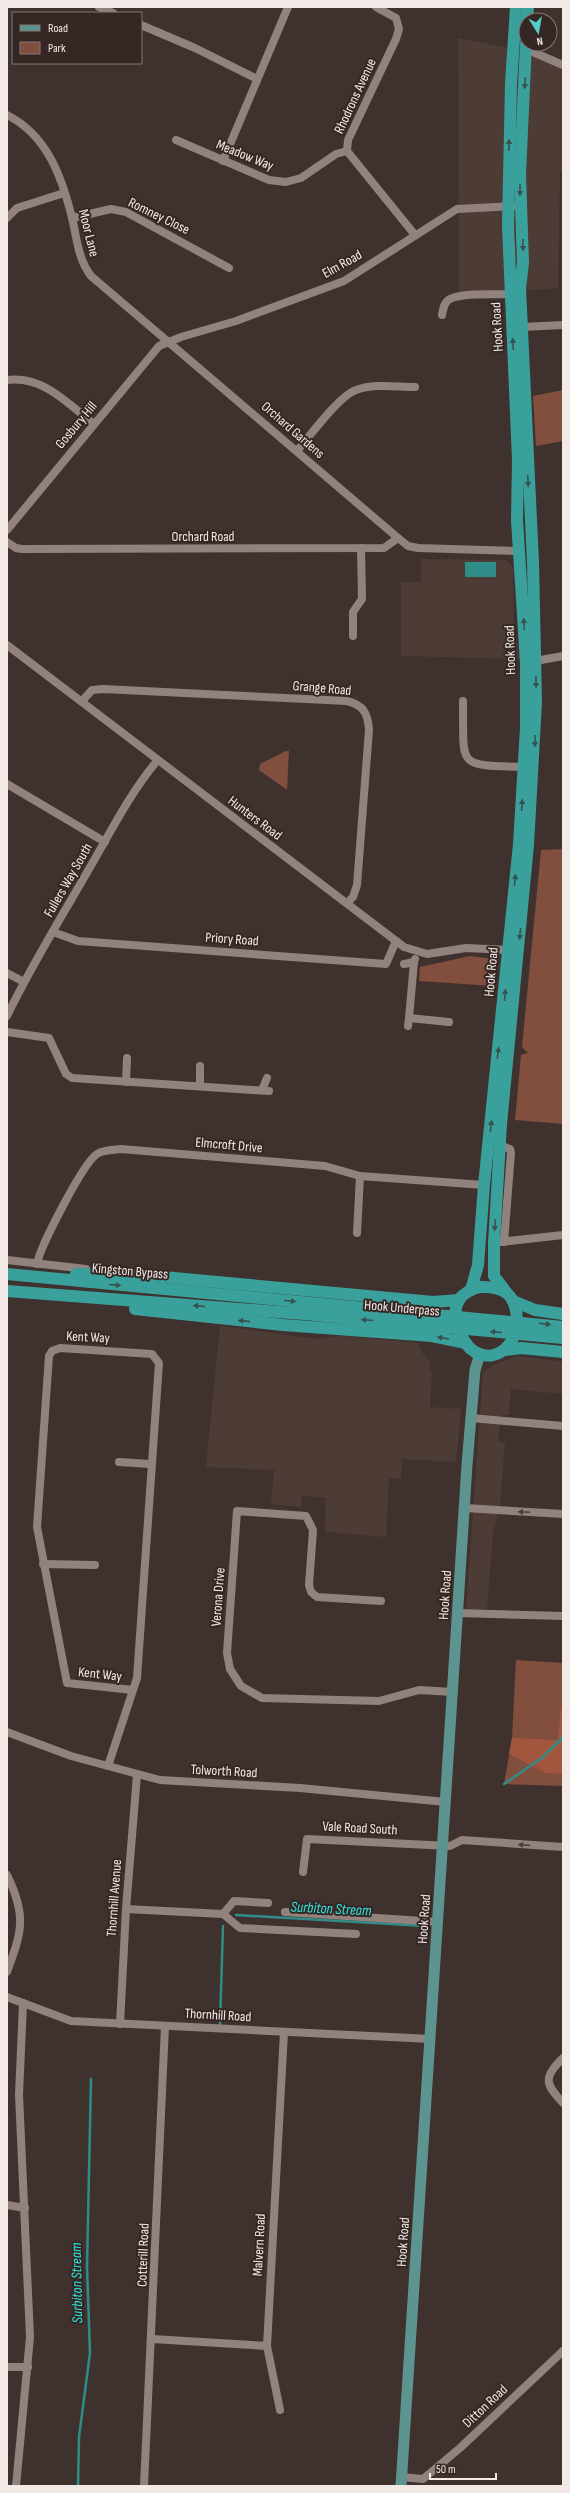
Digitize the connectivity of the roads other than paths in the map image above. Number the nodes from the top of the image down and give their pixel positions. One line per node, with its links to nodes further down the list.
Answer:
1 (99, 7): 5 (street)
2 (288, 7): 12 (street)
3 (376, 7): 15 (street, Rhodrons Avenue)
4 (516, 7): 7 (highway, Hook Road)
5 (111, 12)
6 (142, 25): 12 (street)
7 (513, 42): 8 (street); 19 (highway, Hook Road, one-way to 7)
8 (518, 43)
9 (526, 52): 18 (highway, Hook Road, one-way to 18)
10 (534, 52): 11 (street)
11 (563, 65)
12 (257, 79): 16 (street)
13 (7, 115): 17 (street, Moor Lane)
14 (176, 140): 16 (street, Meadow Way)
15 (347, 150): 16 (street, Meadow Way); 22 (street, Rhodrons Avenue)
16 (223, 161)
17 (64, 193): 20 (street); 21 (street, Moor Lane)
18 (521, 206): 19 (street, Elm Road); 27 (highway, Hook Road, one-way to 27)
19 (508, 207): 22 (street, Elm Road); 24 (highway, Hook Road)
20 (7, 218)
21 (72, 218): 23 (street, Romney Close); 28 (street, Moor Lane)
22 (415, 235): 28 (street, Elm Road)
23 (229, 268)
24 (511, 294): 25 (street); 37 (highway, Hook Road, one-way to 24)
25 (442, 315)
26 (563, 325): 27 (street)
27 (522, 327): 41 (highway, Hook Road, one-way to 41)
28 (170, 342): 31 (street, Gosbury Hill); 32 (street, Orchard Gardens)
29 (7, 380): 31 (street)
30 (415, 388): 32 (street)
31 (94, 424): 33 (street, Gosbury Hill)
32 (297, 451): 34 (street, Orchard Gardens)
33 (7, 530)
34 (398, 538): 36 (street, Orchard Road); 37 (street, Orchard Gardens)
35 (7, 542): 36 (street, Orchard Road)
36 (361, 548): 38 (street)
37 (519, 551): 41 (highway, Hook Road, one-way to 37)
38 (354, 636)
39 (7, 645): 42 (street, Hunters Road)
40 (563, 656): 41 (street)
41 (531, 662): 45 (highway, Hook Road); 65 (highway, Hook Road, one-way to 65)
42 (82, 701): 44 (street, Hunters Road); 48 (street, Grange Road)
43 (463, 701): 45 (street)
44 (157, 761): 47 (street, Fullers Way South); 48 (street, Hunters Road)
45 (524, 767): 51 (highway, Hook Road, one-way to 45)
46 (7, 784): 47 (street)
47 (105, 842): 49 (street, Fullers Way South)
48 (347, 903): 50 (street, Hunters Road)
49 (53, 932): 50 (street, Priory Road); 56 (street, Fullers Way South)
50 (396, 941): 52 (street, Hunters Road)
51 (509, 950): 52 (street, Hunters Road); 67 (highway, Hook Road, one-way to 51)
52 (418, 952): 53 (street)
53 (414, 962): 54 (street); 58 (street)
54 (404, 964)
55 (7, 973): 56 (street)
56 (24, 982): 57 (street, Fullers Way South)
57 (7, 1016)
58 (449, 1022)
59 (7, 1032): 63 (street)
60 (127, 1058): 63 (street)
61 (200, 1066): 64 (street)
62 (267, 1078): 64 (street)
63 (126, 1082): 64 (street)
64 (200, 1086)
65 (500, 1145): 70 (highway, Hook Road, one-way to 70); 70 (street)
66 (360, 1176): 67 (street, Elmcroft Drive); 68 (street); 72 (street, Elmcroft Drive)
67 (484, 1185): 75 (highway, Hook Road)
68 (357, 1232)
69 (563, 1235): 70 (street)
70 (499, 1242): 78 (highway, Hook Road)
71 (7, 1260): 72 (street)
72 (37, 1264): 74 (street)
73 (7, 1273): 74 (highway); 77 (highway, Kingston Bypass, one-way to 77)
74 (152, 1276): 79 (highway)
75 (471, 1290): 78 (highway); 79 (highway)
76 (12, 1291): 80 (highway, Kingston Bypass, one-way to 76); 84 (highway, one-way to 76)
77 (251, 1297): 82 (highway, Hook Underpass, one-way to 82)
78 (512, 1302): 81 (highway); 85 (highway)
79 (458, 1303): 84 (highway)
80 (238, 1310): 83 (highway, Hook Underpass, one-way to 80)
81 (563, 1314)
82 (563, 1327)
83 (563, 1338)
84 (464, 1339): 87 (highway)
85 (505, 1350): 86 (highway); 87 (highway)
86 (563, 1352)
87 (480, 1354): 88 (main road, Hook Road)
88 (471, 1418): 89 (street); 92 (main road, Hook Road)
89 (563, 1426)
90 (119, 1462): 91 (street)
91 (150, 1464): 94 (street, Kent Way); 99 (street, Kent Way)
92 (465, 1508): 93 (street, one-way to 92); 97 (main road, Hook Road)
93 (563, 1514)
94 (43, 1564): 95 (street); 99 (street, Kent Way)
95 (95, 1565)
96 (382, 1601): 100 (street, Verona Drive)
97 (459, 1613): 98 (street); 100 (main road, Hook Road)
98 (563, 1616)
99 (133, 1690): 102 (street, Kent Way)
100 (453, 1692): 104 (main road, Hook Road)
101 (7, 1732): 102 (street, Tolworth Road)
102 (108, 1766): 103 (street, Tolworth Road)
103 (137, 1775): 104 (street, Tolworth Road); 110 (street, Thornhill Avenue)
104 (446, 1802): 105 (main road, Hook Road)
105 (444, 1845): 106 (street, one-way to 105); 107 (street, Vale Road South); 113 (main road, Hook Road)
106 (563, 1847)
107 (303, 1872)
108 (7, 1875): 115 (street)
109 (268, 1903): 112 (street)
110 (126, 1910): 112 (street); 118 (street, Thornhill Avenue)
111 (285, 1912): 113 (street)
112 (223, 1914): 114 (street)
113 (438, 1922): 121 (main road, Hook Road)
114 (356, 1934)
115 (7, 1972)
116 (7, 1997): 117 (street, Thornhill Road)
117 (23, 2003): 118 (street, Thornhill Road); 125 (street)
118 (120, 2024): 119 (street, Thornhill Road)
119 (165, 2026): 120 (street, Thornhill Road); 126 (street, Cotterill Road)
120 (284, 2032): 121 (street, Thornhill Road); 127 (street, Malvern Road)
121 (431, 2039): 132 (main road, Hook Road)
122 (563, 2058): 123 (street)
123 (563, 2103)
124 (7, 2205): 125 (street)
125 (25, 2208): 130 (street)
126 (152, 2339): 127 (street); 135 (street, Cotterill Road)
127 (267, 2346): 131 (street, Malvern Road)
128 (563, 2351): 133 (street, Ditton Road)
129 (7, 2367): 130 (street)
130 (28, 2367): 134 (street)
131 (280, 2410)
132 (401, 2482): 133 (street, Ditton Road)
133 (421, 2482)
134 (16, 2486)
135 (144, 2486)

